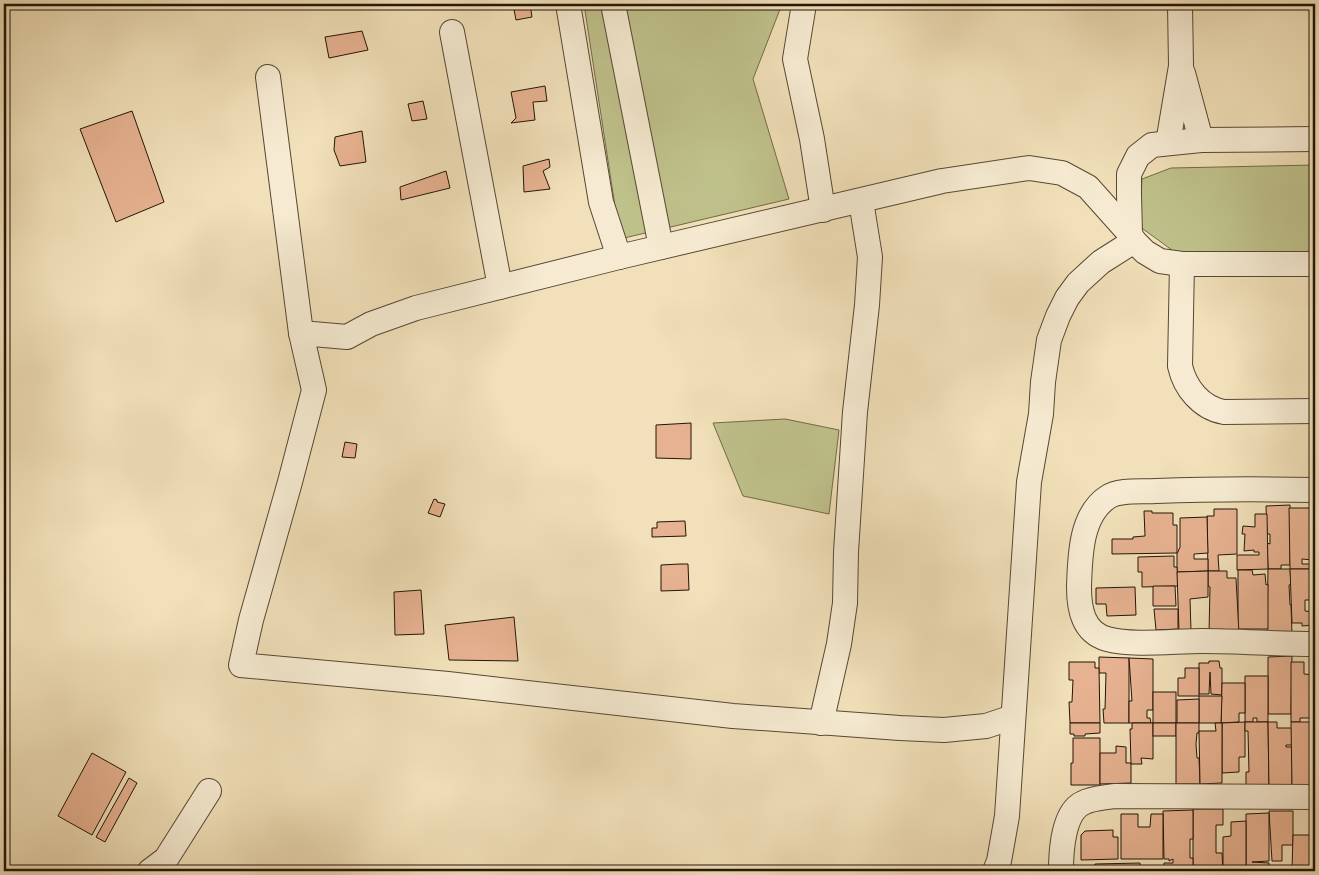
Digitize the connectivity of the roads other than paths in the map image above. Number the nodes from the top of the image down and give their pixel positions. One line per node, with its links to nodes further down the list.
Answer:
1 (568, 4): 15 (street)
2 (613, 4): 14 (street)
3 (804, 4): 12 (street)
4 (1180, 4): 6 (street)
5 (452, 32): 18 (street)
6 (1181, 66): 9 (street); 10 (street)
7 (268, 77): 19 (street)
8 (1315, 139): 9 (street)
9 (1201, 140): 10 (street)
10 (1168, 143): 13 (street)
11 (861, 201): 12 (street); 13 (street); 24 (street)
12 (823, 210): 14 (street)
13 (1132, 238): 16 (street); 23 (street)
14 (661, 248): 15 (street)
15 (618, 257): 18 (street)
16 (1182, 264): 17 (street); 20 (street)
17 (1315, 264)
18 (500, 287): 19 (street)
19 (301, 333): 24 (street)
20 (1315, 411)
21 (1315, 490): 22 (street)
22 (1315, 644)
23 (1013, 717): 24 (street); 28 (street)
24 (821, 722)
25 (210, 791): 27 (street)
26 (1315, 797): 29 (street)
27 (150, 871)
28 (995, 871)
29 (1061, 871)

